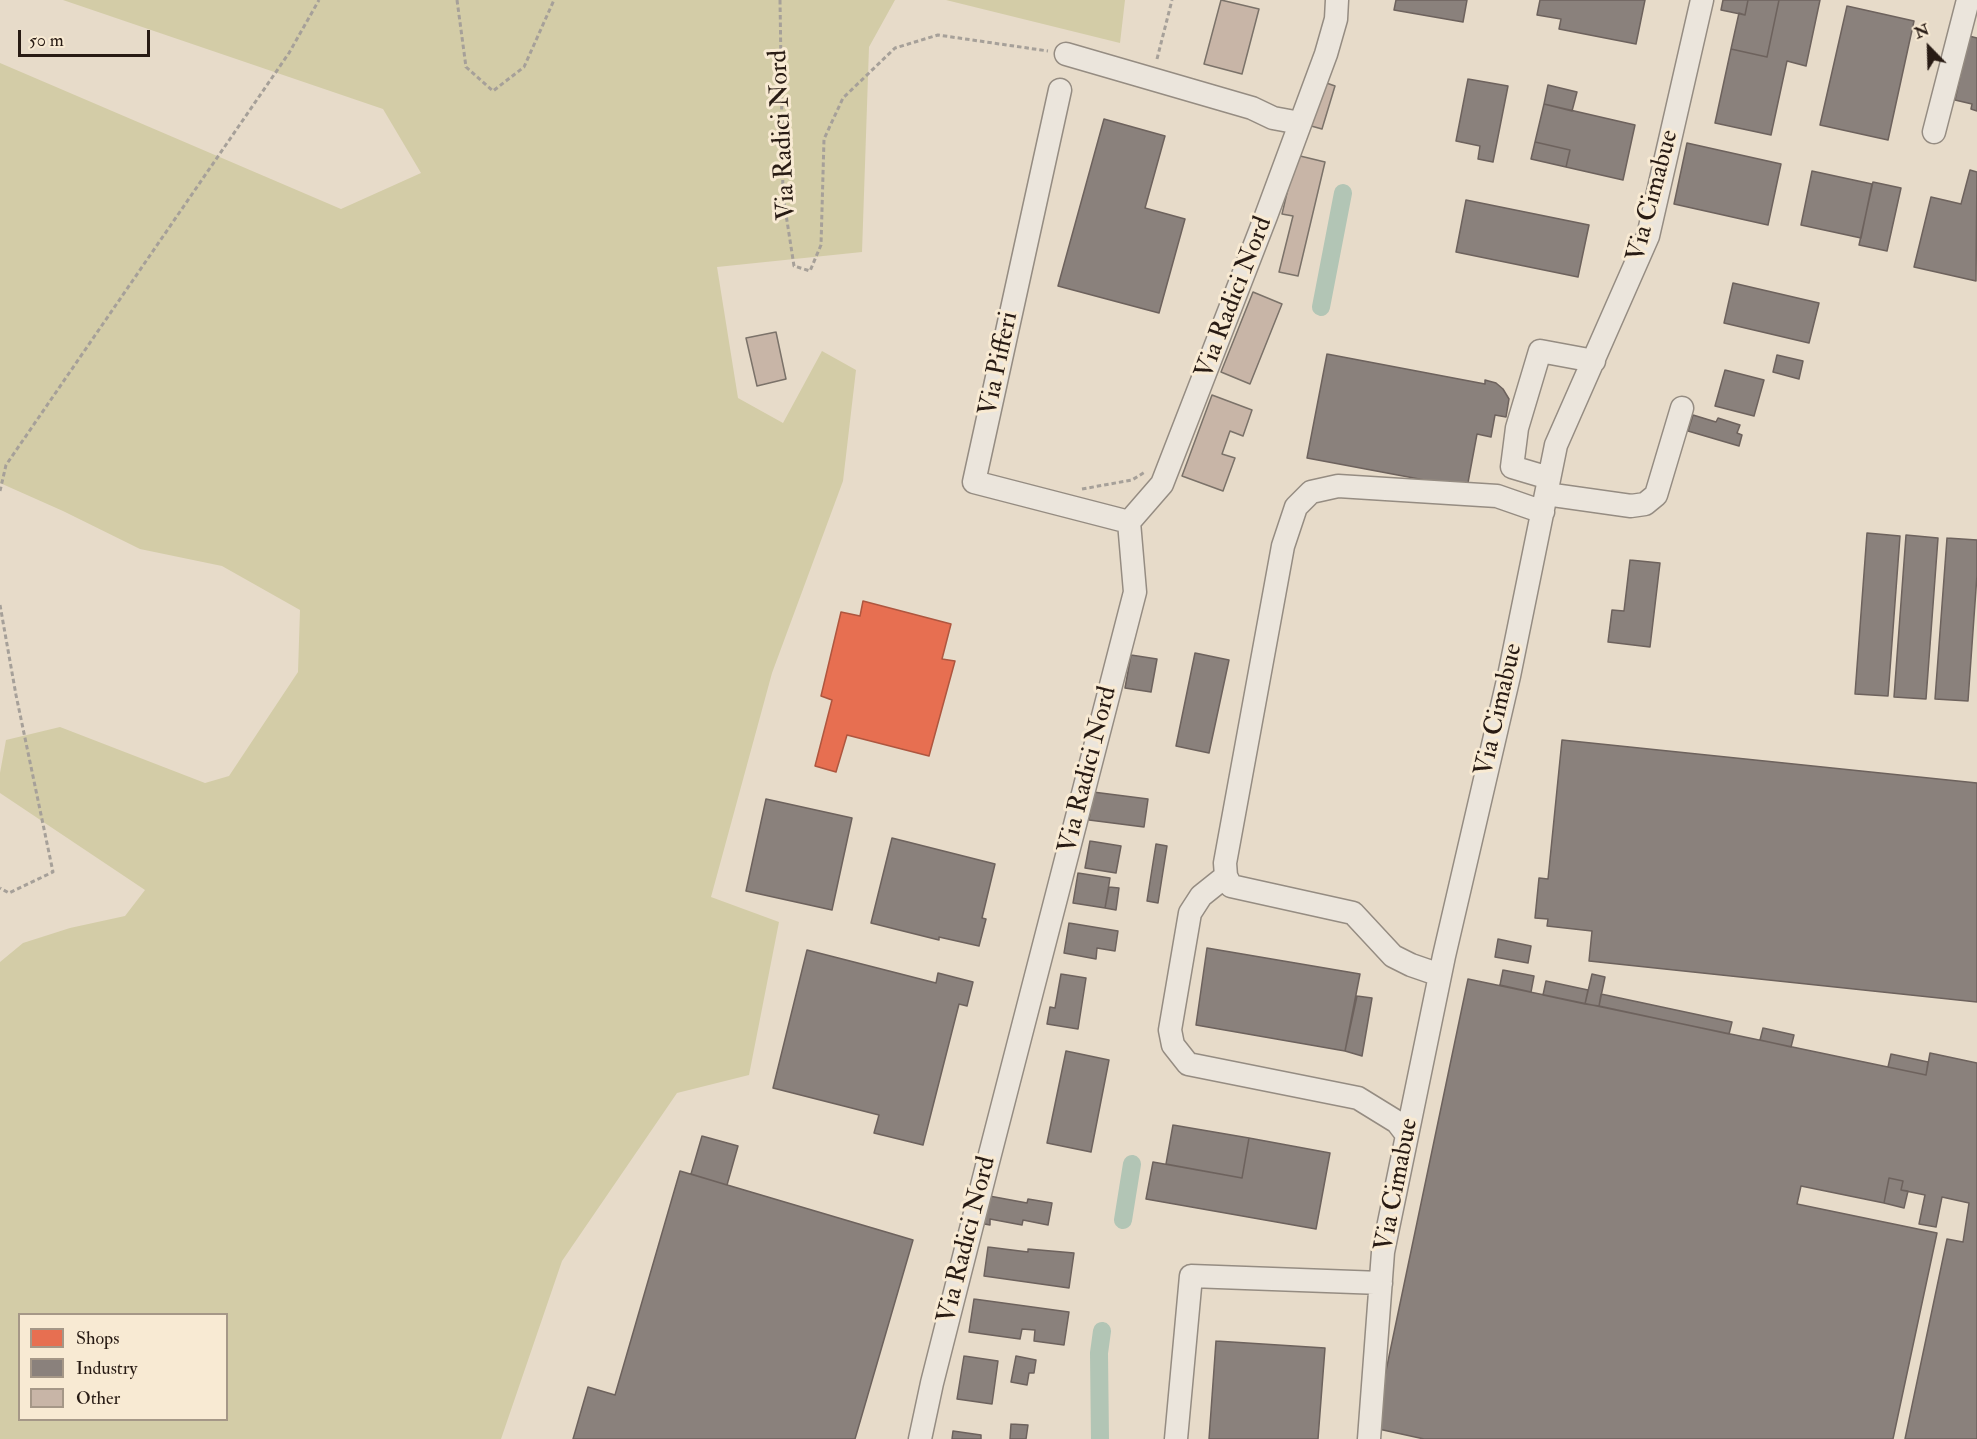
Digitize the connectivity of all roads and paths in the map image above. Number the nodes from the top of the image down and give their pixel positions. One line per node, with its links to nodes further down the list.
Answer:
1 (319, 0): 17 (path)
2 (457, 0): 3 (path)
3 (554, 0)
4 (780, 0): 10 (path, Via Radici Nord)
5 (1172, 0): 11 (path)
6 (1348, 0): 9 (street, Via Radici Nord)
7 (1702, 0): 15 (street, Via Cimabue)
8 (1968, 0): 14 (street)
9 (1337, 10): 13 (street, Via Radici Nord)
10 (1066, 54): 11 (street)
11 (1152, 79): 13 (street)
12 (1060, 90): 19 (street, Via Pifferi)
13 (1300, 123): 19 (street, Via Radici Nord)
14 (1934, 132)
15 (1594, 361): 18 (street, Via Cimabue); 18 (street)
16 (1682, 408): 18 (street)
17 (0, 491)
18 (1546, 495): 21 (street); 23 (street, Via Cimabue)
19 (1129, 522): 26 (street, Via Radici Nord)
20 (0, 605): 22 (path)
21 (1226, 876): 23 (street); 24 (street)
22 (0, 888)
23 (1440, 975): 24 (street, Via Cimabue)
24 (1407, 1135): 25 (street, Via Cimabue)
25 (1381, 1284): 27 (street); 28 (street, Via Cimabue)
26 (920, 1439)
27 (1176, 1439)
28 (1369, 1439)

